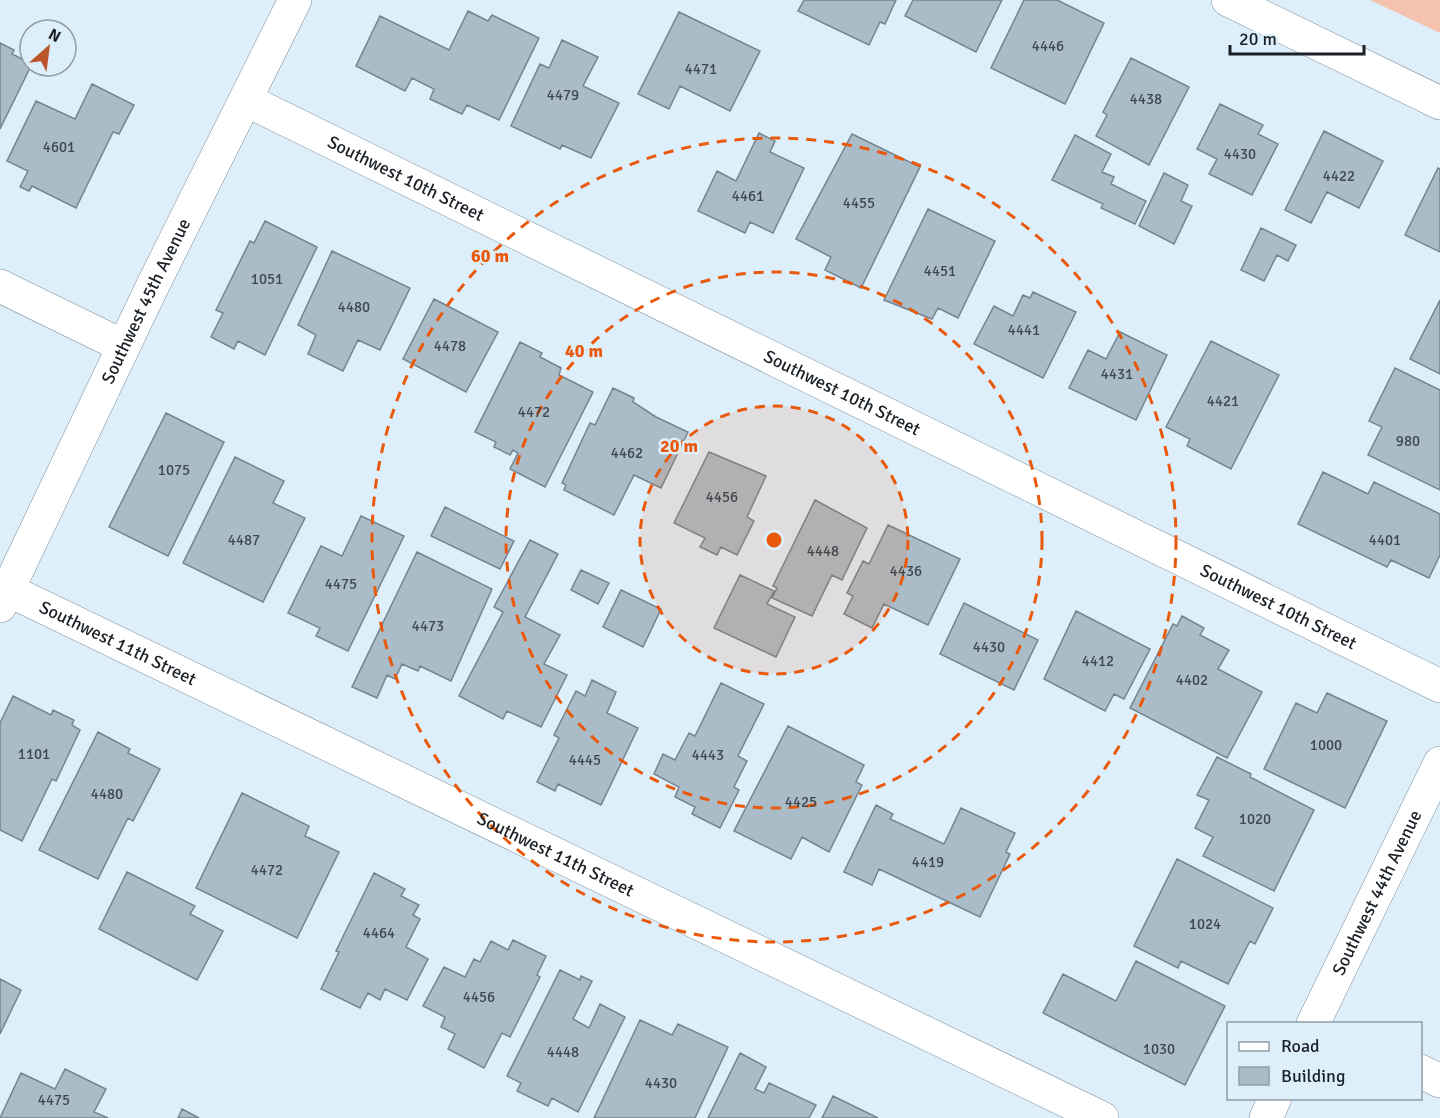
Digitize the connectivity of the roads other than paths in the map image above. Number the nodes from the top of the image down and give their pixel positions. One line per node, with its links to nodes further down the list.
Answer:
1 (296, 0): 3 (street, Southwest 45th Avenue)
2 (1228, 0): 4 (street)
3 (246, 99): 6 (street, Southwest 45th Avenue); 8 (street, Southwest 10th Street)
4 (1440, 103)
5 (0, 286): 6 (street)
6 (123, 346): 7 (street, Southwest 45th Avenue)
7 (4, 598): 14 (street, Southwest 11th Street)
8 (1440, 686)
9 (1440, 763): 10 (street, Southwest 44th Avenue)
10 (1316, 1022)
11 (1422, 1072): 12 (street)
12 (1440, 1081)
13 (1274, 1100): 15 (street)
14 (1102, 1118)
15 (1266, 1118)

